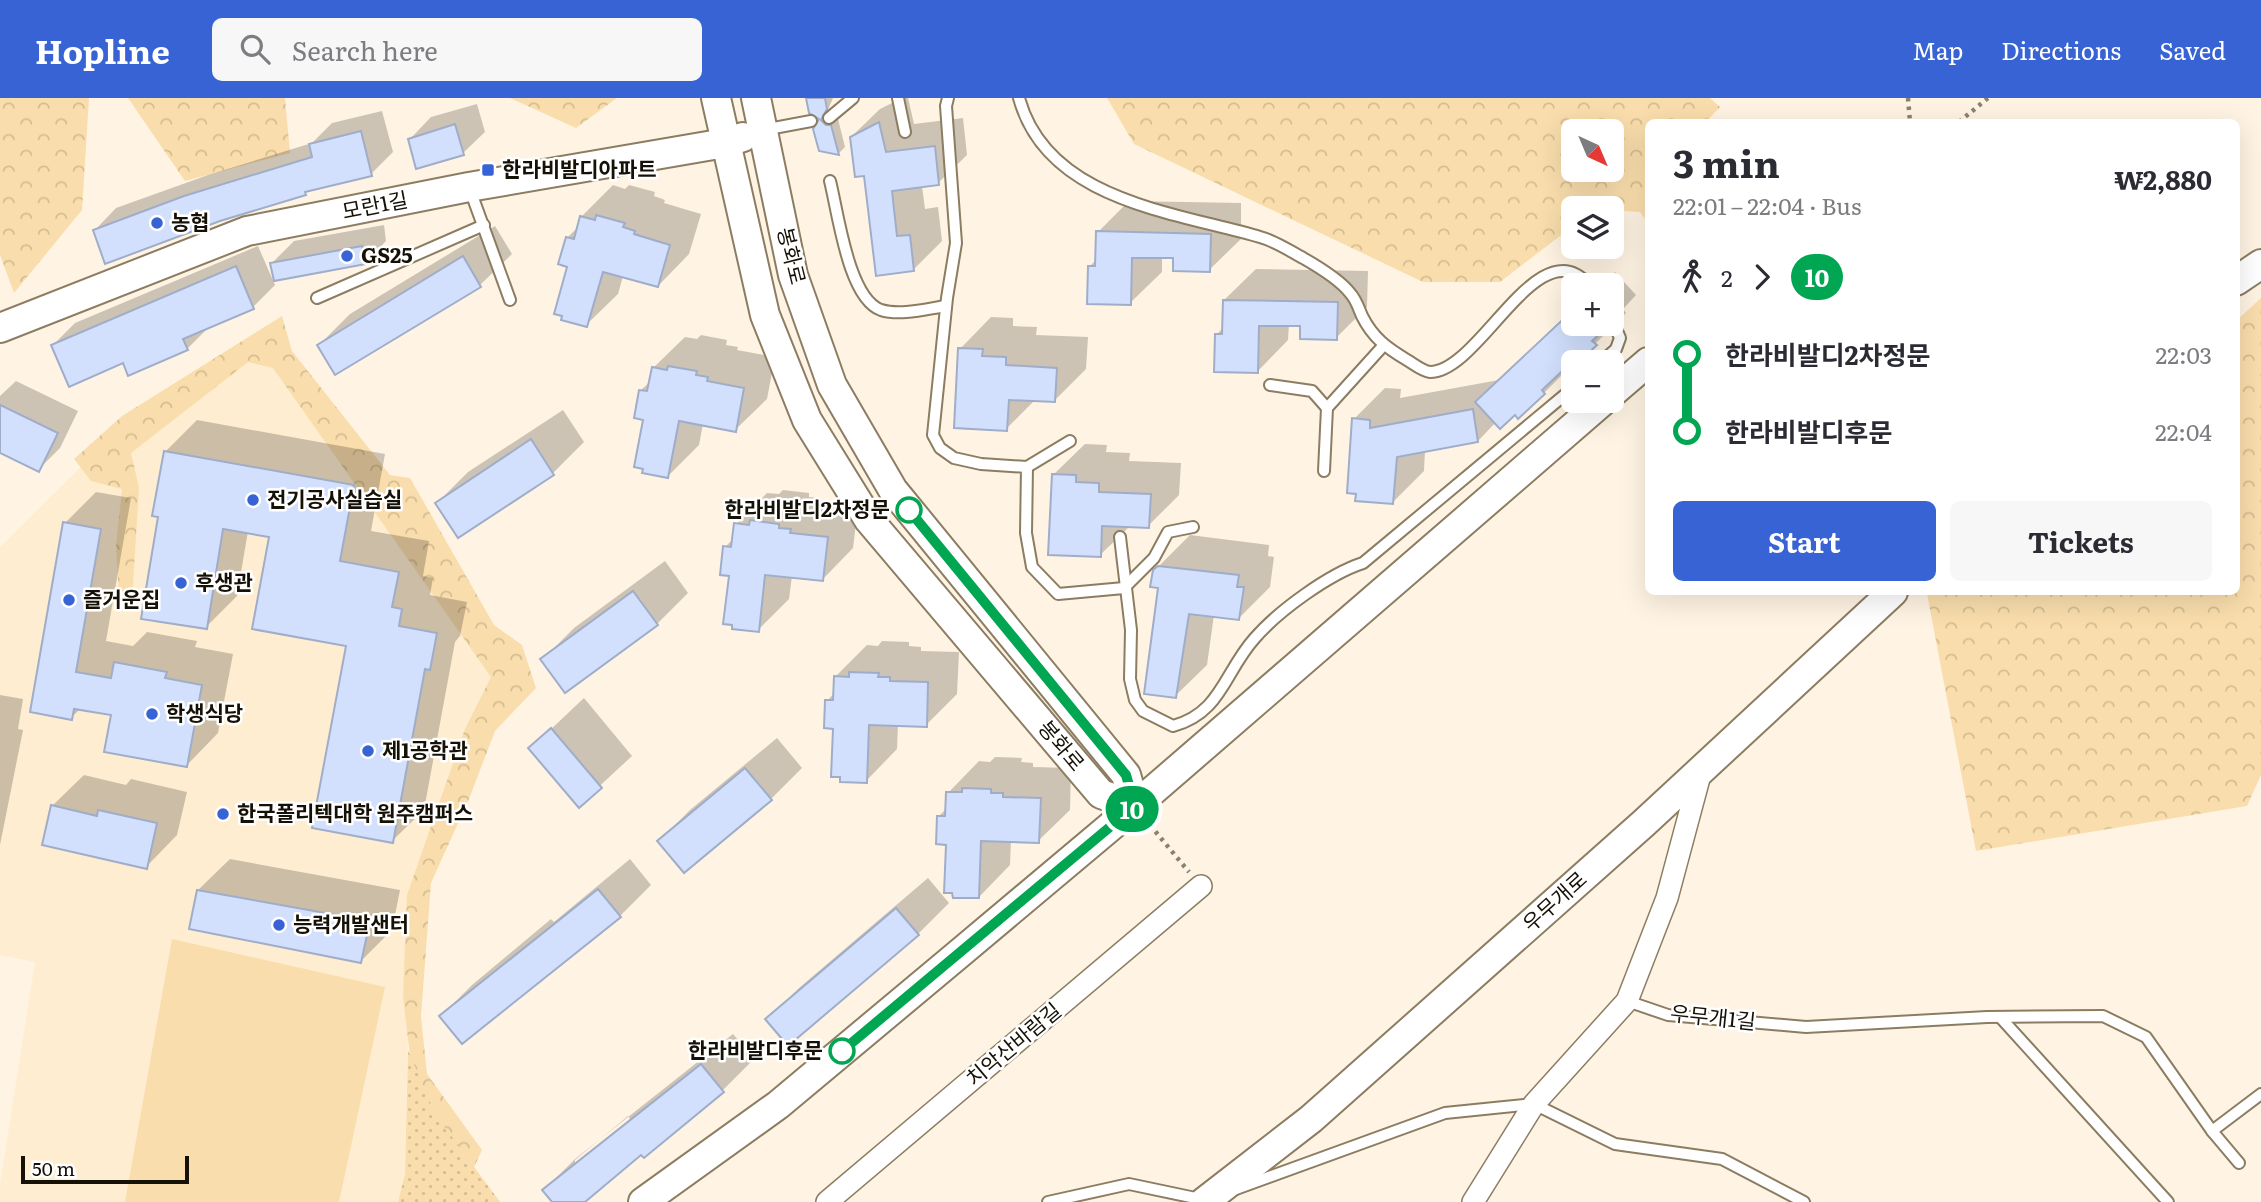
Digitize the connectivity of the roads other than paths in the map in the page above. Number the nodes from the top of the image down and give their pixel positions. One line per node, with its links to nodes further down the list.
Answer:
1 (716, 98): 11 (street, 봉화로)
2 (756, 98): 9 (street, 봉화로)
3 (853, 98): 7 (lane)
4 (898, 98): 10 (lane)
5 (948, 98): 20 (lane)
6 (1019, 98): 22 (lane)
7 (830, 118)
8 (811, 121): 9 (lane)
9 (763, 130): 11 (street, 모란1길); 37 (street, 봉화로)
10 (905, 132)
11 (725, 143): 13 (street, 모란1길); 37 (street, 봉화로)
12 (830, 181): 20 (lane)
13 (469, 187): 14 (lane); 21 (street, 모란1길)
14 (484, 225): 18 (lane); 19 (lane)
15 (2261, 264): 17 (street)
16 (1571, 273): 22 (lane)
17 (2240, 278)
18 (317, 298)
19 (510, 300)
20 (946, 306): 30 (lane)
21 (0, 328)
22 (1384, 346): 27 (lane)
23 (1645, 365): 24 (street)
24 (1624, 383)
25 (1270, 386): 27 (lane)
26 (1561, 398): 34 (lane)
27 (1327, 408): 31 (lane)
28 (1589, 413): 37 (street)
29 (1070, 441): 30 (lane)
30 (1027, 467): 34 (lane)
31 (1324, 471)
32 (1193, 527): 34 (lane)
33 (1120, 537): 34 (lane)
34 (1124, 588)
35 (1890, 595): 36 (street, 우무개로)
36 (1701, 771): 39 (street); 45 (street, 우무개로)
37 (1135, 806): 46 (street)
38 (1201, 886): 47 (street, 치악산바람길)
39 (1627, 1002): 40 (lane, 우무개1길); 42 (street)
40 (2000, 1017): 43 (lane, 우무개1길); 51 (lane)
41 (2261, 1094): 43 (lane)
42 (1534, 1104): 45 (lane); 49 (street); 50 (lane)
43 (2212, 1131): 44 (lane, 우무개1길)
44 (2239, 1163)
45 (1206, 1201): 48 (lane)
46 (643, 1202)
47 (827, 1202)
48 (1048, 1202)
49 (1473, 1202)
50 (1804, 1202)
51 (2168, 1202)

